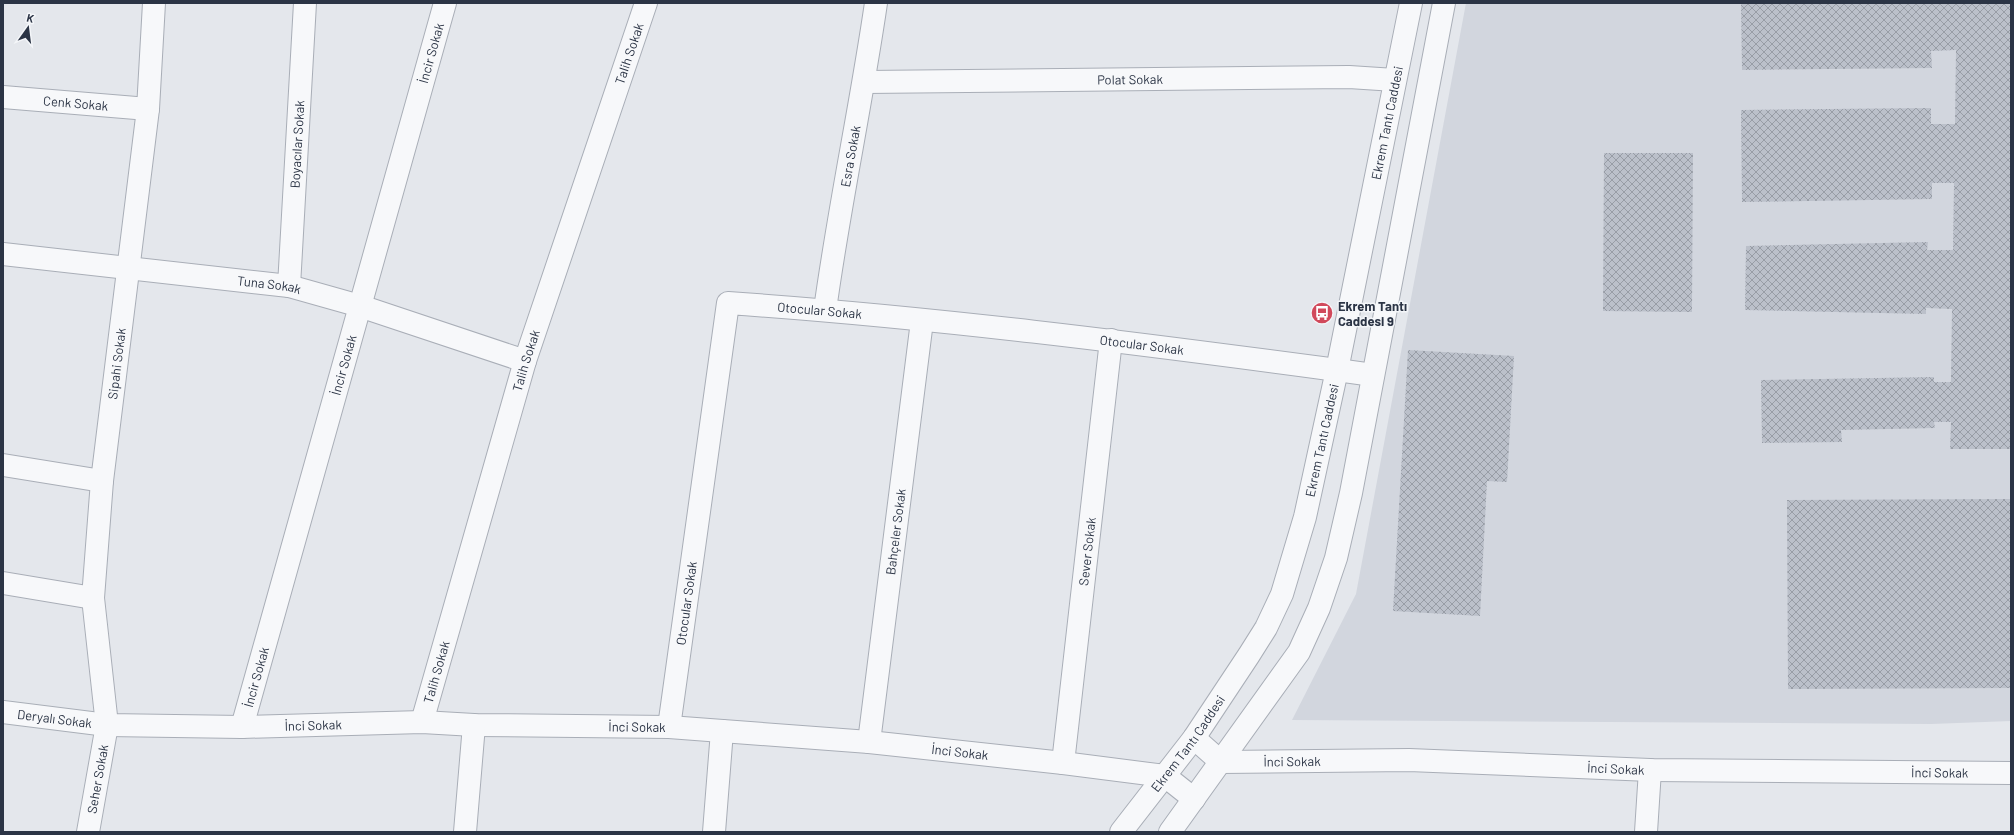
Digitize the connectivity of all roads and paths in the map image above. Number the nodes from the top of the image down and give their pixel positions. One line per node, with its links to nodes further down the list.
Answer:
1 (154, 3): 12 (street, Sipahi Sokak)
2 (305, 3): 15 (street, Boyacılar Sokak)
3 (444, 3): 16 (street, İncir Sokak)
4 (646, 3): 20 (street, Talih Sokak)
5 (876, 3): 9 (street, Esra Sokak)
6 (1411, 3): 8 (street, Ekrem Tantı Caddesi)
7 (1444, 3): 10 (street)
8 (1395, 80): 9 (street, Polat Sokak); 10 (street, Polat Sokak); 21 (street, Ekrem Tantı Caddesi)
9 (865, 82): 17 (street, Esra Sokak)
10 (1428, 86): 22 (street)
11 (3, 97): 12 (street, Cenk Sokak)
12 (148, 110): 14 (street, Sipahi Sokak)
13 (3, 254): 14 (street, Tuna Sokak)
14 (129, 269): 15 (street, Tuna Sokak); 24 (street, Sipahi Sokak)
15 (289, 286): 16 (street, Tuna Sokak)
16 (360, 306): 20 (street, Tuna Sokak); 31 (street, İncir Sokak)
17 (825, 310): 18 (street, Otocular Sokak); 32 (street, Otocular Sokak)
18 (922, 321): 19 (street, Otocular Sokak); 35 (street, Bahçeler Sokak)
19 (1111, 340): 21 (street, Otocular Sokak); 37 (street, Sever Sokak)
20 (525, 361): 28 (street, Talih Sokak)
21 (1337, 370): 22 (street, Otocular Sokak); 34 (street, Ekrem Tantı Caddesi)
22 (1373, 375): 36 (street)
23 (3, 465): 24 (street)
24 (102, 481): 26 (street, Sipahi Sokak)
25 (3, 583): 26 (street)
26 (93, 598): 29 (street, Sipahi Sokak)
27 (3, 712): 29 (street, Deryalı Sokak)
28 (422, 722): 30 (street, İnci Sokak); 31 (street, İnci Sokak)
29 (107, 725): 31 (street, İnci Sokak); 42 (street, Seher Sokak)
30 (474, 725): 32 (street, İnci Sokak); 43 (street)
31 (242, 727)
32 (669, 727): 33 (street, İnci Sokak)
33 (722, 731): 35 (street, İnci Sokak); 44 (street)
34 (1194, 738): 36 (street); 40 (street, Ekrem Tantı Caddesi)
35 (869, 742): 37 (street, İnci Sokak)
36 (1221, 762): 38 (street, İnci Sokak); 41 (street)
37 (1063, 763): 40 (street, İnci Sokak)
38 (1650, 770): 39 (street, İnci Sokak); 47 (street)
39 (2011, 773)
40 (1165, 776): 41 (street); 45 (street, Ekrem Tantı Caddesi)
41 (1194, 799): 46 (street)
42 (88, 832)
43 (465, 832)
44 (714, 832)
45 (1121, 832)
46 (1170, 832)
47 (1646, 832)

